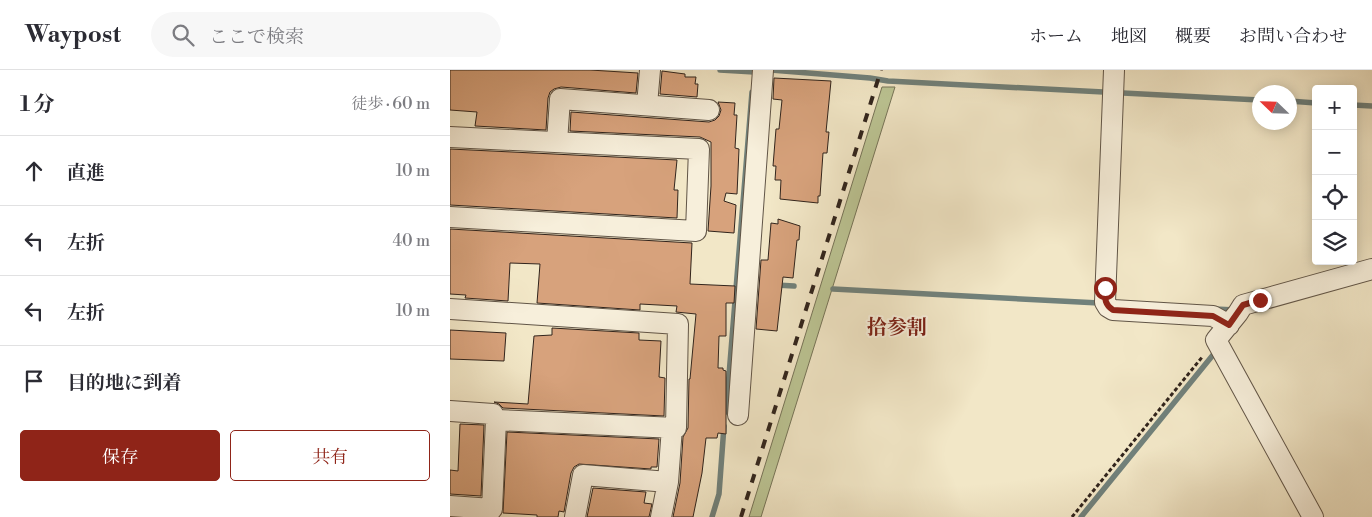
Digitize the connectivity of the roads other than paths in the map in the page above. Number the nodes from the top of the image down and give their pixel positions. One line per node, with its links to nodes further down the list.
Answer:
1 (650, 70): 4 (street)
2 (763, 70): 13 (street)
3 (1113, 82): 11 (street)
4 (646, 105): 5 (street); 7 (street)
5 (710, 110)
6 (450, 137): 7 (street)
7 (557, 142): 8 (street)
8 (450, 218)
9 (1372, 269): 11 (street)
10 (450, 310): 15 (street)
11 (1227, 330): 20 (street)
12 (450, 411): 14 (street)
13 (738, 415)
14 (496, 420): 15 (street); 17 (street)
15 (672, 427): 16 (street)
16 (668, 482): 18 (street); 19 (street)
17 (450, 506)
18 (575, 517)
19 (661, 517)
20 (1313, 517)

